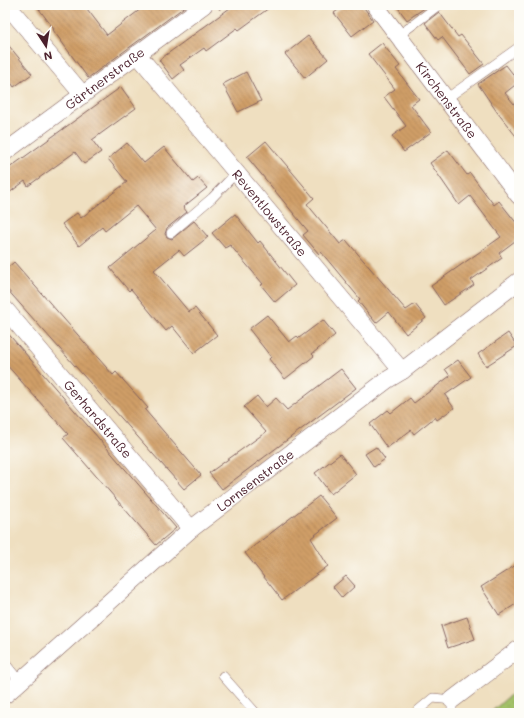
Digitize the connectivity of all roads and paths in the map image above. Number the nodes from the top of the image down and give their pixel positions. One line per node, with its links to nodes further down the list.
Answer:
1 (7, 5): 8 (street)
2 (204, 5): 7 (street, Gärtnerstraße)
3 (374, 5): 5 (street, Kirchenstraße)
4 (439, 5): 5 (lane)
5 (398, 36): 9 (street, Kirchenstraße)
6 (519, 47): 9 (lane)
7 (137, 54): 8 (street, Gärtnerstraße); 11 (street, Reventlowstraße)
8 (83, 95): 10 (street, Gärtnerstraße)
9 (446, 99): 12 (street, Kirchenstraße)
10 (5, 152)
11 (236, 173): 13 (lane); 16 (street, Reventlowstraße)
12 (519, 196)
13 (171, 233)
14 (519, 281): 16 (street, Lornsenstraße)
15 (5, 309): 17 (street, Gerhardstraße)
16 (402, 371): 17 (street, Lornsenstraße)
17 (191, 529): 21 (street, Lornsenstraße)
18 (519, 650): 23 (street)
19 (5, 663): 21 (lane)
20 (224, 676): 24 (lane)
21 (20, 682): 22 (street, Lornsenstraße)
22 (5, 695)
23 (452, 706): 25 (lane)
24 (256, 713)
25 (415, 713)

